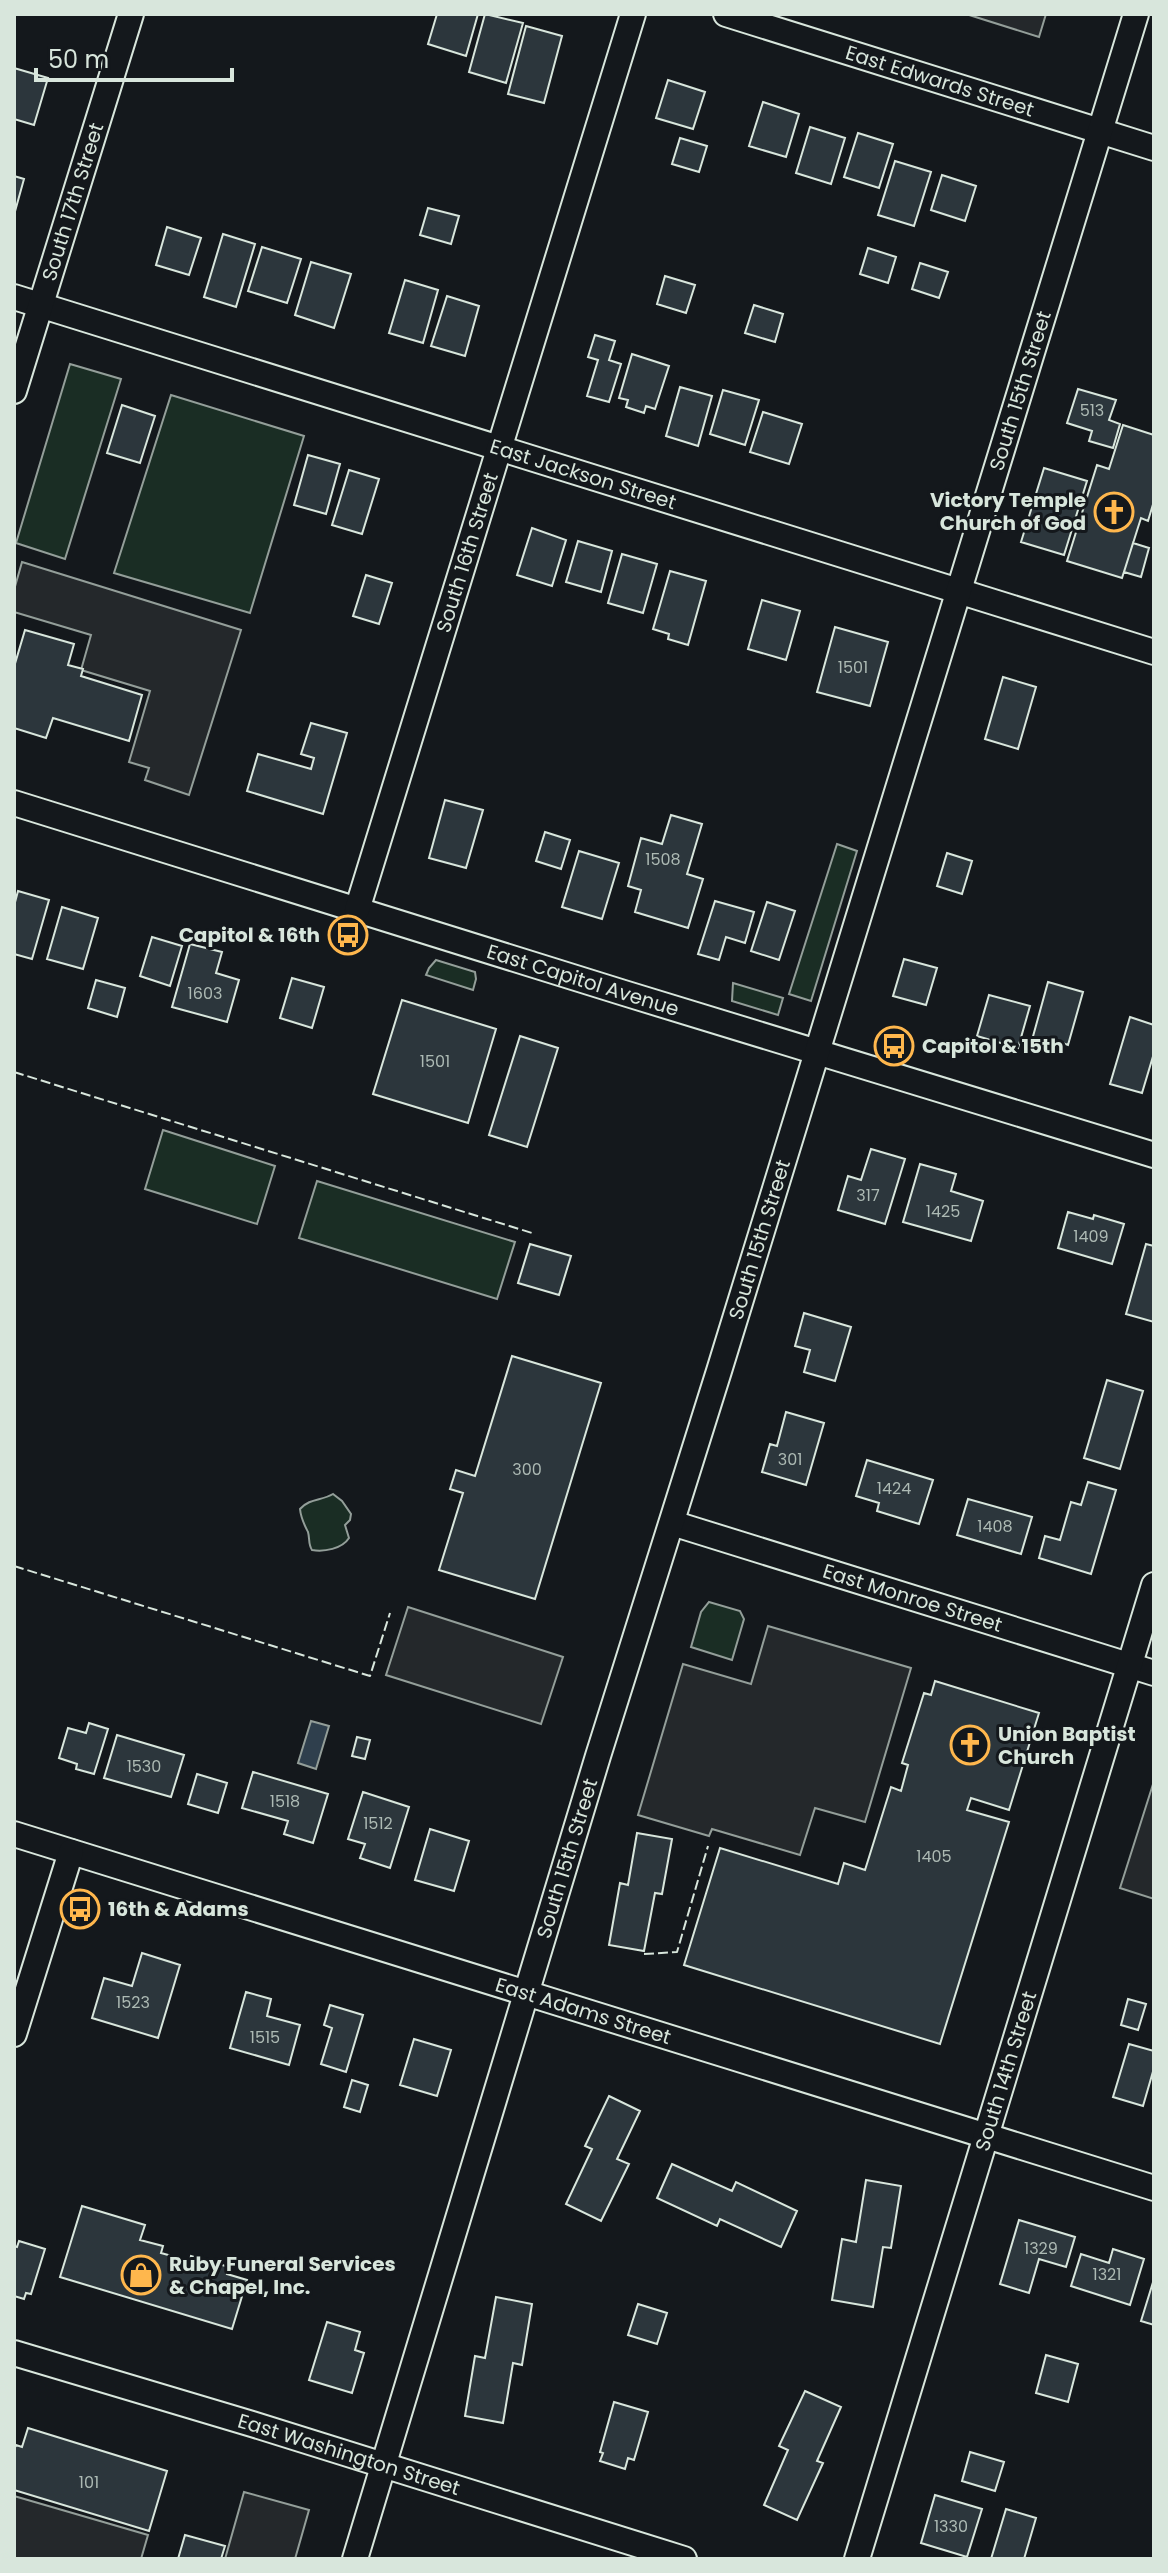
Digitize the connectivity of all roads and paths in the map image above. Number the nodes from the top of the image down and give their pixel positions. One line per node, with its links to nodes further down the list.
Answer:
1 (131, 14): 8 (street, South 17th Street)
2 (633, 14): 10 (street, South 16th Street)
3 (726, 14): 5 (street, East Edwards Street)
4 (1136, 14): 5 (street, South 15th Street)
5 (1100, 131): 6 (street, East Edwards Street); 11 (street, South 15th Street)
6 (1154, 148)
7 (14, 297): 8 (street, East Jackson Street)
8 (41, 306): 9 (street, South 17th Street); 10 (street, East Jackson Street)
9 (14, 391)
10 (499, 449): 11 (street, East Jackson Street); 14 (street, South 16th Street)
11 (959, 591): 12 (street, East Jackson Street); 15 (street, South 15th Street)
12 (1154, 652)
13 (14, 803): 14 (street, East Capitol Avenue)
14 (357, 910): 15 (street, East Capitol Avenue)
15 (817, 1052): 16 (street, East Capitol Avenue); 17 (street, South 15th Street)
16 (1154, 1155)
17 (672, 1523): 19 (street, East Monroe Street); 23 (street, South 15th Street)
18 (1154, 1585): 19 (street, South 14th Street)
19 (1129, 1665): 20 (street, East Monroe Street); 25 (street, South 14th Street)
20 (1154, 1673)
21 (14, 1834): 22 (street, East Adams Street)
22 (71, 1852): 23 (street, East Adams Street); 24 (street)
23 (526, 1993): 25 (street, East Adams Street); 28 (street, South 15th Street)
24 (14, 2034)
25 (987, 2136): 26 (street, East Adams Street); 31 (street, South 14th Street)
26 (1154, 2188)
27 (14, 2353): 28 (street, East Washington Street)
28 (384, 2465): 29 (street, South 15th Street); 30 (street, East Washington Street)
29 (355, 2559)
30 (684, 2559)
31 (857, 2559)

